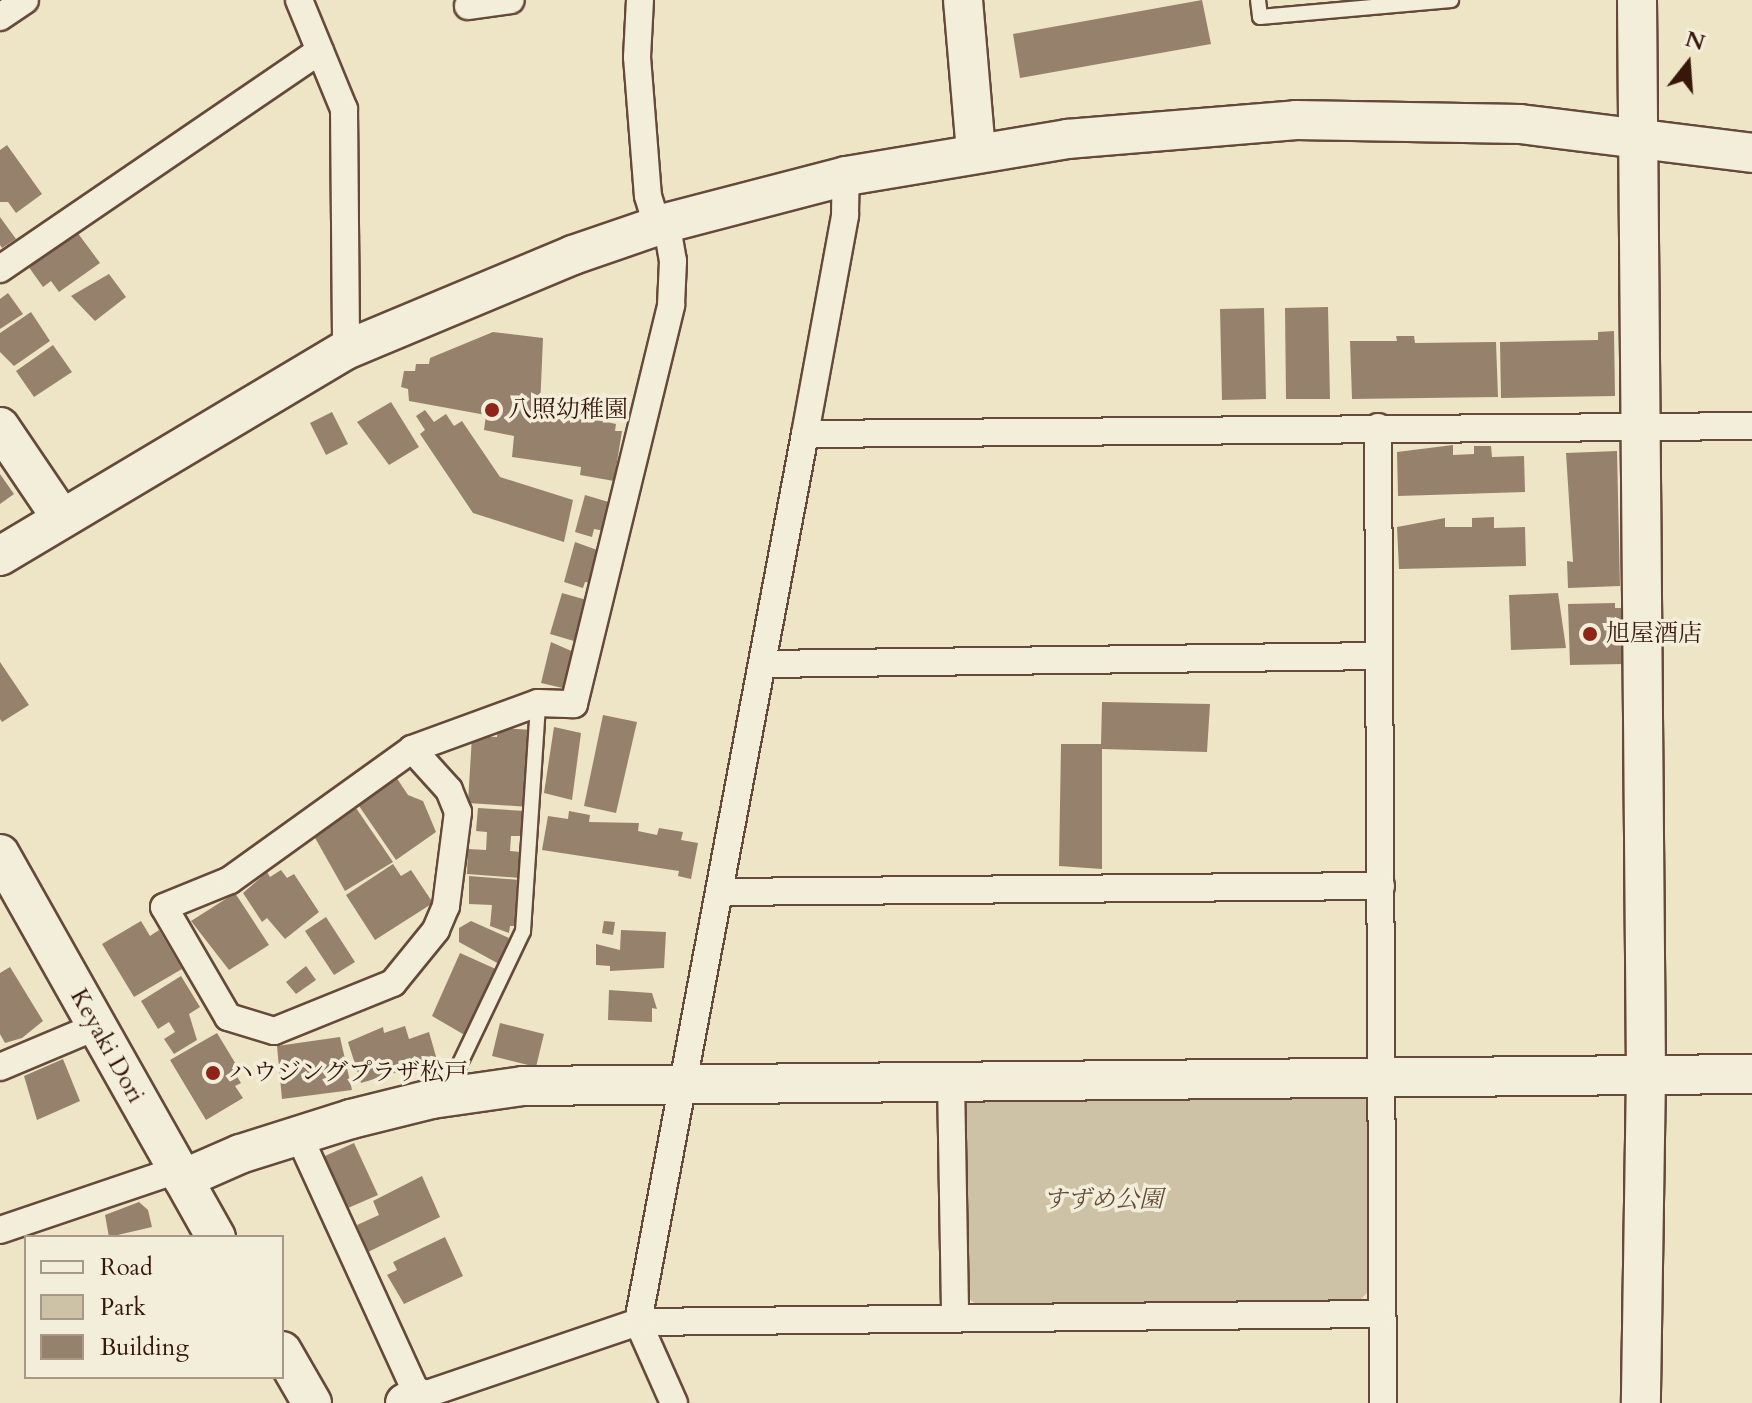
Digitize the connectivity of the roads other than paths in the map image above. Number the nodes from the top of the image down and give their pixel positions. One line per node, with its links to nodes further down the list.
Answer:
1 (25, 0): 10 (street)
2 (299, 0): 11 (street)
3 (511, 0): 9 (street)
4 (640, 0): 16 (street)
5 (963, 0): 13 (street)
6 (1258, 0): 7 (lane)
7 (1451, 0)
8 (1637, 0): 12 (street)
9 (468, 6)
10 (0, 17)
11 (320, 51): 17 (street); 18 (street)
12 (1638, 136): 13 (street); 14 (street); 19 (street)
13 (976, 151): 15 (street)
14 (1752, 153)
15 (846, 176): 16 (street); 23 (street)
16 (661, 225): 18 (street); 28 (street)
17 (0, 269)
18 (346, 350): 24 (street)
19 (1640, 425): 20 (street); 22 (street); 38 (street)
20 (1752, 426)
21 (0, 427): 24 (street)
22 (1378, 427): 23 (street); 26 (street)
23 (805, 434): 27 (street)
24 (60, 516): 25 (street)
25 (0, 556)
26 (1378, 656): 27 (street); 31 (street)
27 (762, 664): 32 (street)
28 (538, 703): 29 (street); 41 (lane)
29 (412, 749): 29 (street)
30 (0, 854): 33 (street, Keyaki Dori)
31 (1381, 886): 32 (street); 37 (street)
32 (719, 892): 40 (street)
33 (11, 897): 34 (street, Keyaki Dori)
34 (95, 1027): 35 (street); 43 (street, Keyaki Dori)
35 (0, 1067)
36 (1752, 1074): 38 (street)
37 (1381, 1075): 38 (street); 39 (street); 46 (street)
38 (1646, 1075): 54 (street)
39 (951, 1080): 40 (street); 47 (street)
40 (683, 1082): 41 (street); 48 (street)
41 (452, 1096): 42 (street)
42 (298, 1134): 43 (street); 51 (street)
43 (180, 1174): 44 (street); 45 (street, Keyaki Dori)
44 (0, 1230)
45 (215, 1235)
46 (1382, 1314): 47 (street); 53 (street)
47 (955, 1317): 48 (street)
48 (638, 1322): 51 (street); 52 (street)
49 (284, 1355): 50 (street)
50 (305, 1401)
51 (414, 1401)
52 (674, 1403)
53 (1383, 1403)
54 (1641, 1403)

